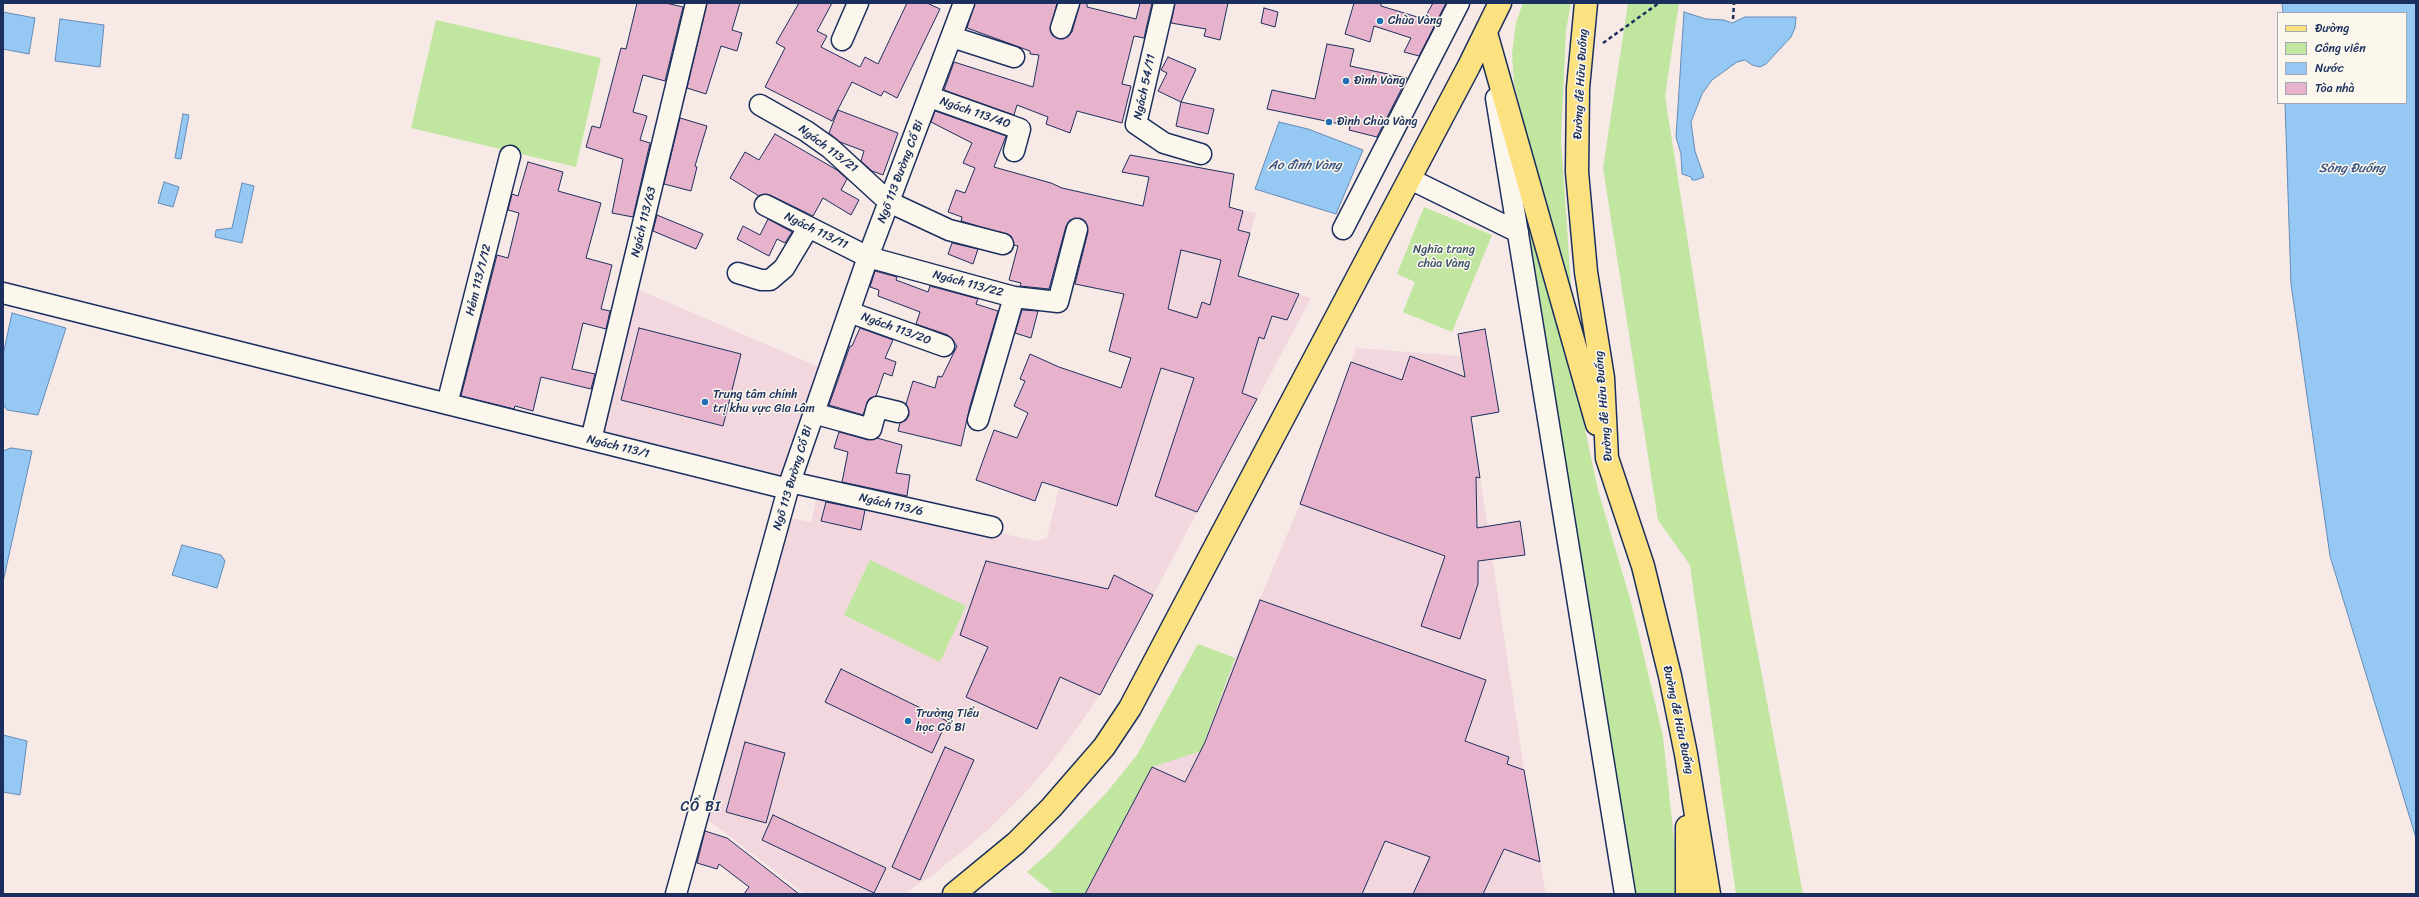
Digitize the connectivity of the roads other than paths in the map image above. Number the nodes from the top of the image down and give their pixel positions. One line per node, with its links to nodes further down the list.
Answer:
1 (696, 3): 37 (street, Ngách 113/63)
2 (858, 3): 12 (street)
3 (964, 3): 11 (street, Ngõ 113 Đường Cổ Bi)
4 (1069, 3): 9 (street)
5 (1164, 3): 17 (street, Ngách 54/11)
6 (1459, 3): 24 (street)
7 (1500, 3): 10 (main road)
8 (1586, 3): 38 (main road, Đường đê Hữu Đuống)
9 (1061, 28)
10 (1486, 33): 19 (main road); 25 (street); 38 (main road)
11 (952, 37): 13 (street); 14 (street, Ngõ 113 Đường Cổ Bi)
12 (842, 40)
13 (1014, 57)
14 (930, 97): 16 (street, Ngách 113/40); 20 (street, Ngõ 113 Đường Cổ Bi)
15 (760, 105): 20 (street, Ngách 113/21)
16 (1014, 152)
17 (1200, 154)
18 (510, 156): 33 (street, Hẻm 113/1/12)
19 (1410, 179): 25 (street); 43 (main road)
20 (889, 202): 26 (street, Ngách 113/21); 27 (street, Ngõ 113 Đường Cổ Bi)
21 (765, 205): 22 (street, Ngách 113/11)
22 (808, 228): 27 (street, Ngách 113/11); 28 (street)
23 (1077, 229): 30 (street)
24 (1343, 229)
25 (1518, 232): 44 (street)
26 (1003, 244)
27 (868, 257): 30 (street, Ngách 113/22); 31 (street, Ngõ 113 Đường Cổ Bi)
28 (738, 273)
29 (3, 293): 33 (street, Ngách 113/1)
30 (1014, 297): 36 (street, Ngách 113/22)
31 (849, 312): 32 (street, Ngách 113/20); 35 (street, Ngõ 113 Đường Cổ Bi)
32 (944, 346)
33 (447, 404): 37 (street, Ngách 113/1)
34 (898, 412): 35 (street)
35 (813, 413): 39 (street, Ngõ 113 Đường Cổ Bi)
36 (978, 420)
37 (591, 440): 39 (street, Ngách 113/1)
38 (1607, 458): 41 (main road, Đường đê Hữu Đuống)
39 (789, 486): 40 (street, Ngách 113/6); 42 (street, Ngõ 113 Đường Cổ Bi)
40 (992, 527)
41 (1686, 754): 45 (main road); 46 (main road, Đường đê Hữu Đuống)
42 (676, 894)
43 (954, 894)
44 (1626, 894)
45 (1687, 894)
46 (1709, 894)

